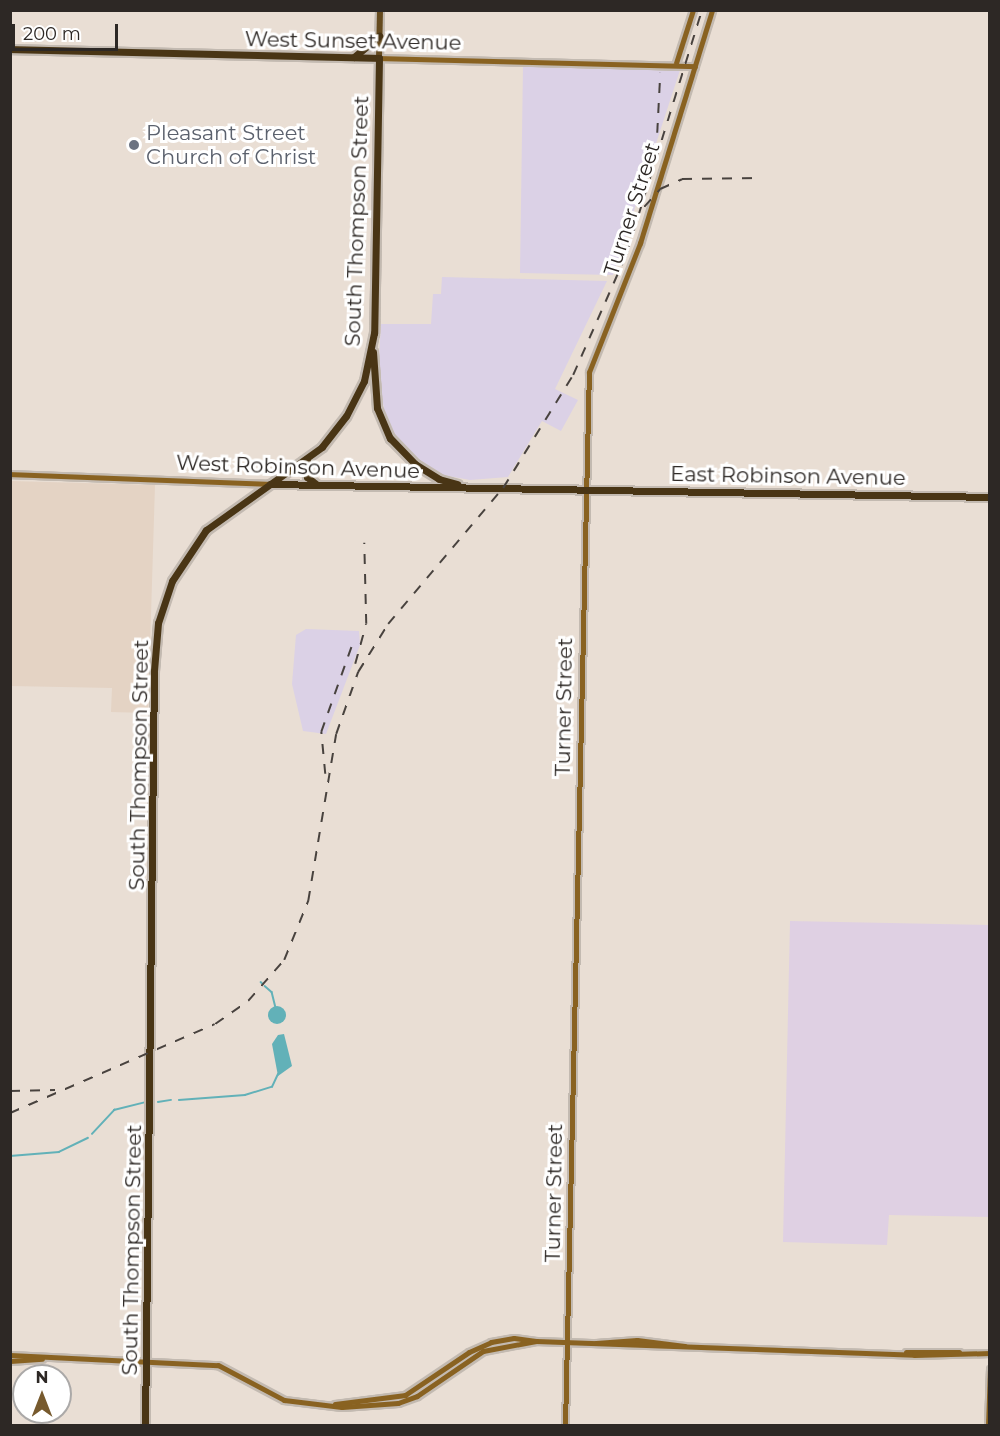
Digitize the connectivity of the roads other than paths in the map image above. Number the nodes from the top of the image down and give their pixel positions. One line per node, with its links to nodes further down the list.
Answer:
1 (380, 10): 4 (main road, South Thompson Street)
2 (693, 10): 8 (street)
3 (712, 10): 9 (street, Turner Street)
4 (379, 36): 6 (highway); 7 (main road, South Thompson Street)
5 (10, 49): 6 (highway, West Sunset Avenue)
6 (352, 58): 7 (highway, West Sunset Avenue)
7 (379, 58): 8 (street, West Sunset Avenue); 10 (highway, South Thompson Street)
8 (676, 63): 9 (street, West Sunset Avenue)
9 (695, 66): 20 (street, Turner Street)
10 (373, 343): 11 (highway, South Thompson Street); 12 (highway)
11 (364, 381): 12 (highway); 13 (highway, South Thompson Street)
12 (375, 388): 14 (highway)
13 (308, 459): 16 (highway, South Thompson Street); 17 (highway)
14 (427, 472): 18 (highway); 19 (highway)
15 (10, 474): 16 (street, West Robinson Avenue)
16 (270, 484): 17 (highway, West Robinson Avenue); 27 (highway, South Thompson Street)
17 (322, 485): 18 (highway, West Robinson Avenue)
18 (427, 487): 19 (highway, West Robinson Avenue)
19 (471, 487): 20 (highway, West Robinson Avenue)
20 (585, 489): 21 (highway, East Robinson Avenue); 22 (street, Turner Street)
21 (990, 497)
22 (567, 1342): 23 (street); 27 (street); 30 (street, Turner Street)
23 (990, 1353)
24 (10, 1355): 25 (street)
25 (42, 1359): 26 (street); 27 (street)
26 (10, 1361)
27 (146, 1362): 29 (highway, South Thompson Street)
28 (990, 1369): 31 (street)
29 (145, 1425)
30 (565, 1425)
31 (988, 1425)

